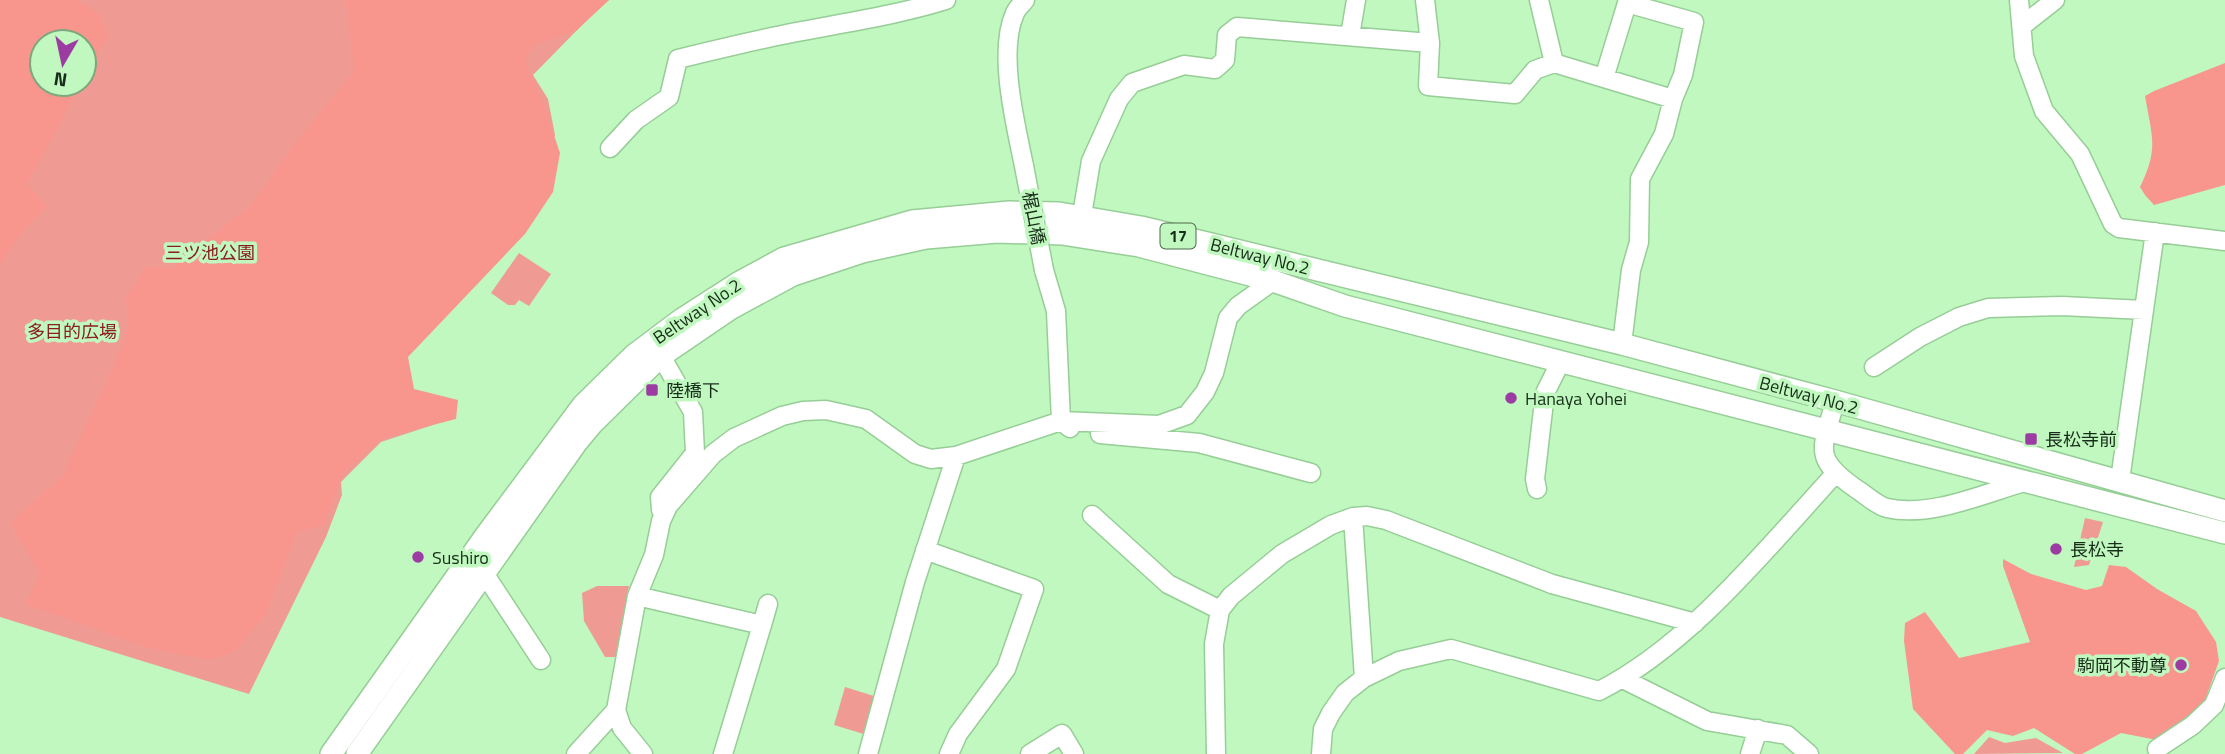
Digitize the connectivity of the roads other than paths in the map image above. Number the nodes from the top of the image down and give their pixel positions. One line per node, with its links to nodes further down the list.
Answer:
1 (946, 0): 15 (street)
2 (1025, 0): 26 (street, 梶山橋, bridge)
3 (1356, 0): 10 (street)
4 (1425, 0): 11 (street)
5 (1539, 0): 12 (street)
6 (2019, 0): 9 (street)
7 (2055, 0): 9 (street)
8 (1628, 1): 13 (street); 14 (street)
9 (2022, 26): 17 (street)
10 (1350, 36): 11 (street); 16 (street)
11 (1430, 43): 12 (street)
12 (1554, 63): 13 (street)
13 (1604, 78): 14 (street)
14 (1673, 99): 21 (street)
15 (610, 148)
16 (1082, 215): 21 (main road, Beltway No.2 / 17); 53 (main road, Beltway No.2 / 17)
17 (2155, 232): 18 (street); 20 (street)
18 (2225, 241)
19 (1273, 281): 22 (main road, Beltway No.2 / 17); 23 (main road, Beltway No.2 / 17); 26 (street)
20 (2144, 310): 24 (street); 31 (street)
21 (1622, 344): 25 (main road, Beltway No.2 / 17)
22 (661, 356): 37 (street); 40 (main road, Beltway No.2 / 17)
23 (1560, 362): 27 (main road, Beltway No.2 / 17); 33 (street)
24 (1874, 368)
25 (1835, 401): 27 (street); 31 (main road, Beltway No.2 / 17)
26 (1061, 421): 28 (street); 29 (street)
27 (1827, 430): 30 (street); 32 (main road, Beltway No.2 / 17)
28 (956, 456): 37 (street); 39 (street)
29 (1311, 474)
30 (1835, 474): 32 (street); 44 (street)
31 (2120, 480): 34 (main road, Beltway No.2 / 17)
32 (2024, 482): 38 (main road, Beltway No.2 / 17)
33 (1537, 489)
34 (2225, 511)
35 (1092, 514): 43 (street)
36 (1353, 517): 43 (street); 44 (street); 47 (street)
37 (661, 521): 41 (street)
38 (2225, 533)
39 (925, 550): 58 (street); 59 (street)
40 (484, 573): 46 (street); 54 (main road, Beltway No.2 / 17)
41 (637, 596): 45 (street); 50 (street)
42 (768, 604): 45 (street)
43 (1220, 610): 62 (street)
44 (1695, 623): 49 (street)
45 (762, 625): 57 (street)
46 (541, 660)
47 (1364, 678): 49 (street); 63 (street)
48 (2225, 678): 52 (street)
49 (1623, 679): 51 (street)
50 (616, 710): 55 (street); 56 (street)
51 (1758, 729): 64 (street); 65 (street)
52 (2157, 749)
53 (331, 754)
54 (357, 754)
55 (576, 754)
56 (643, 754)
57 (723, 754)
58 (868, 754)
59 (949, 754)
60 (1030, 754): 61 (street)
61 (1074, 754)
62 (1216, 754)
63 (1321, 754)
64 (1750, 754)
65 (1809, 754)

